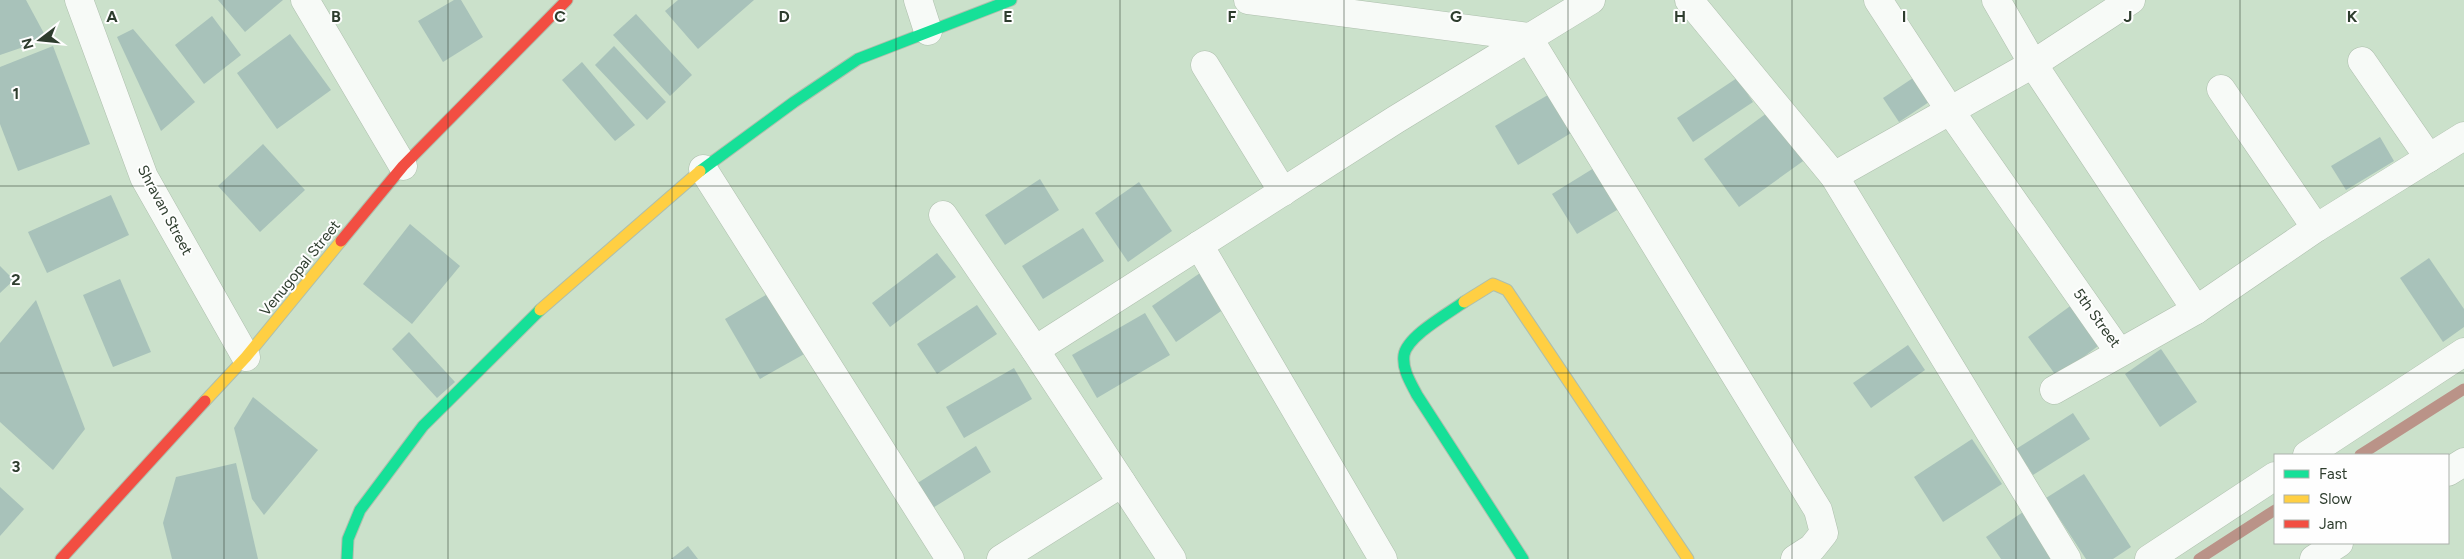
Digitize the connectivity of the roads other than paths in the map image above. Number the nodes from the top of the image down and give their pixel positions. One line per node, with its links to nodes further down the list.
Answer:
1 (79, 0): 32 (street, Shravan Street)
2 (305, 0): 21 (street)
3 (567, 0): 21 (street, Venugopal Street)
4 (918, 0): 12 (street)
5 (1011, 0): 12 (street)
6 (1248, 0): 13 (street)
7 (1591, 0): 13 (street)
8 (1689, 0): 23 (street)
9 (1878, 0): 18 (street, 5th Street)
10 (1996, 0): 15 (street)
11 (2130, 0): 15 (street)
12 (928, 31): 22 (street)
13 (1528, 37): 24 (street); 48 (street)
14 (2362, 62): 20 (street)
15 (2033, 64): 18 (street); 28 (street)
16 (1205, 65): 24 (street)
17 (2221, 89): 26 (street)
18 (1952, 112): 23 (street); 30 (street, 5th Street)
19 (2464, 136): 20 (street, 5th Street)
20 (2429, 158): 26 (street, 5th Street)
21 (403, 166): 32 (street, Venugopal Street)
22 (703, 169): 41 (street); 42 (street)
23 (1834, 176): 49 (street)
24 (1283, 192): 27 (street)
25 (943, 215): 29 (street)
26 (2316, 228): 28 (street, 5th Street)
27 (1199, 245): 29 (street); 45 (street)
28 (2196, 310): 30 (street, 5th Street)
29 (1035, 350): 38 (street)
30 (2119, 352): 33 (street)
31 (2464, 352): 34 (street)
32 (246, 357): 40 (street, Venugopal Street)
33 (2054, 390)
34 (2309, 454)
35 (2464, 462): 36 (street)
36 (2449, 471)
37 (2274, 477): 50 (street)
38 (1122, 483): 43 (street); 44 (street)
39 (2337, 544): 51 (street)
40 (60, 559)
41 (347, 559)
42 (950, 559)
43 (1001, 559)
44 (1172, 559)
45 (1383, 559)
46 (1523, 559): 47 (street)
47 (1688, 559)
48 (1795, 559)
49 (2066, 559)
50 (2149, 559)
51 (2314, 559)

